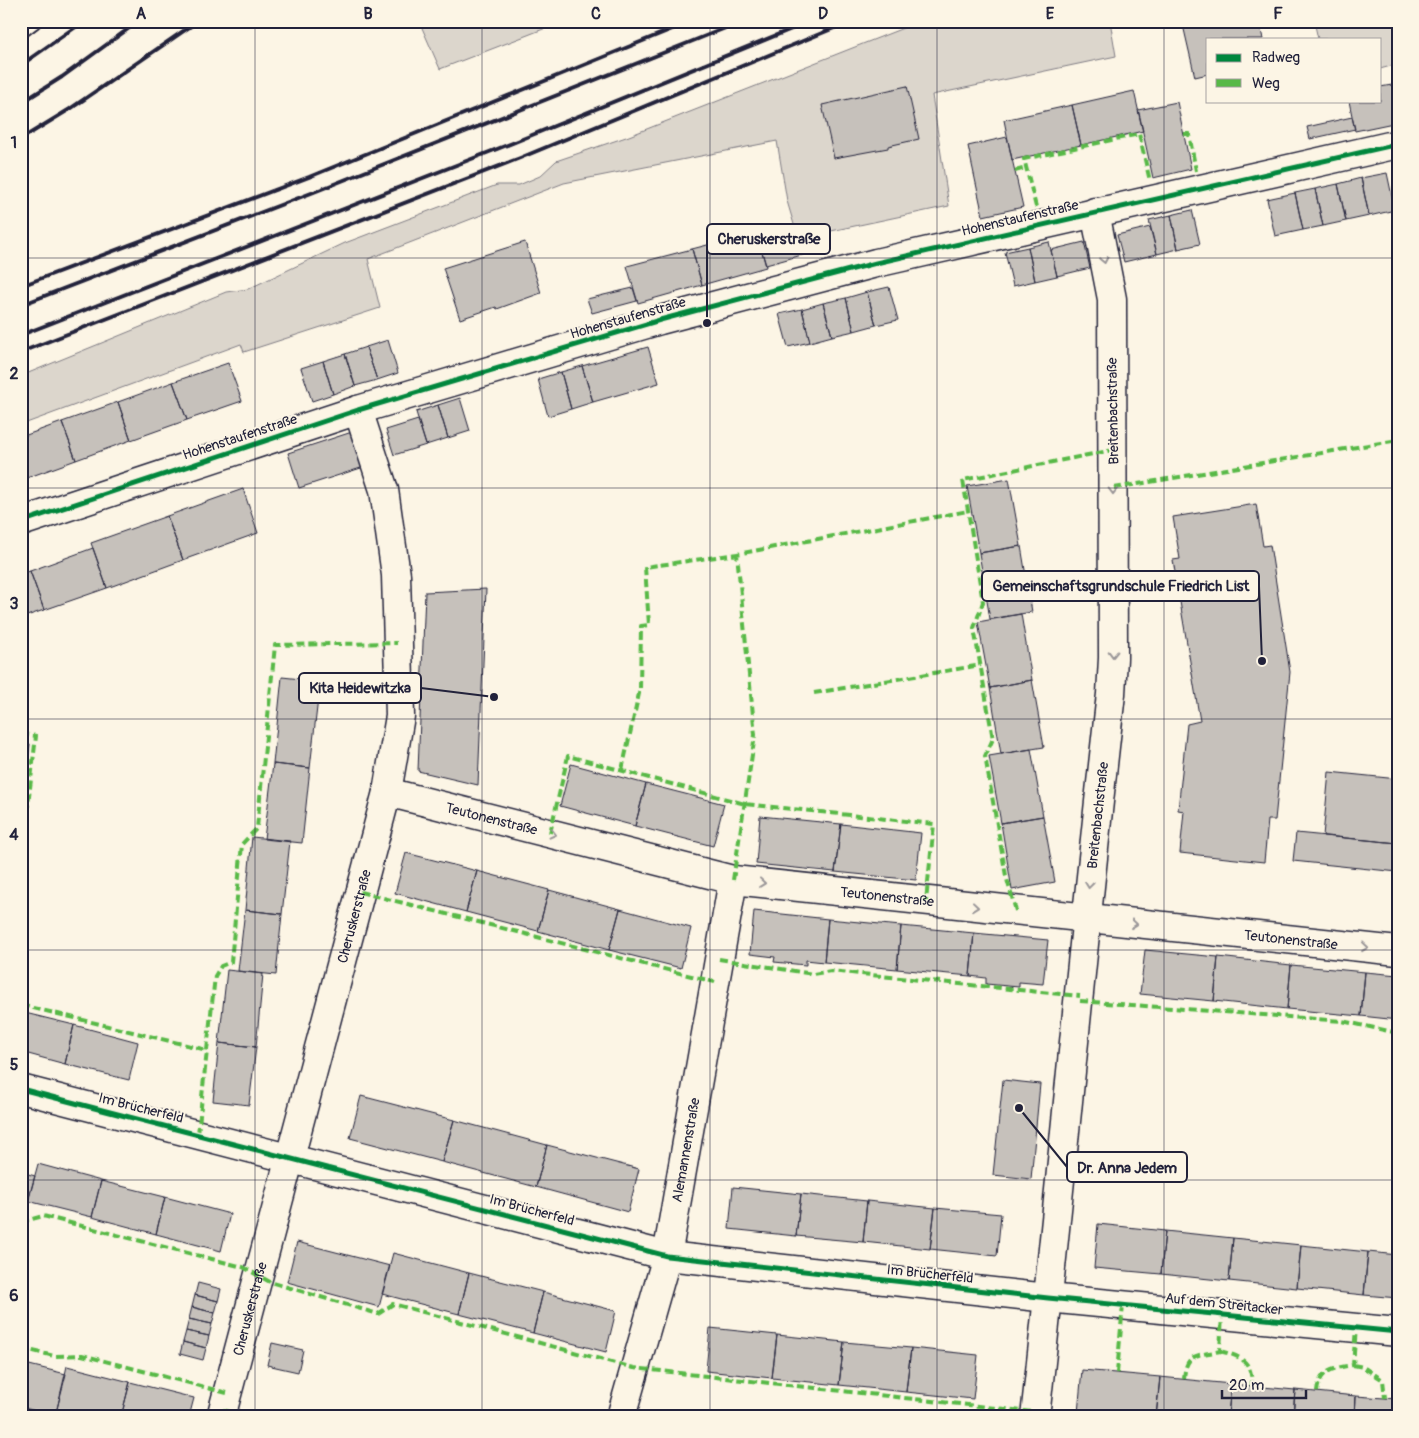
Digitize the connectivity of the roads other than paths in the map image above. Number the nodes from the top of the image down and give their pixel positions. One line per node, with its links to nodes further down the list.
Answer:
1 (33, 21): 2 (lane)
2 (21, 30)
3 (1398, 144): 4 (street, Hohenstaufenstraße)
4 (1094, 212): 5 (street, Hohenstaufenstraße); 9 (street, Breitenbachstraße, one-way to 9)
5 (358, 410): 6 (street, Hohenstaufenstraße); 7 (street, Cheruskerstraße)
6 (21, 522)
7 (387, 792): 8 (street, Teutonenstraße, one-way to 8); 12 (street, Cheruskerstraße)
8 (732, 880): 9 (street, Teutonenstraße, one-way to 9); 13 (street, Alemannenstraße)
9 (1085, 919): 10 (street, Teutonenstraße, one-way to 10); 14 (street, Breitenbachstraße)
10 (1398, 951)
11 (21, 1089): 12 (street, Im Brücherfeld)
12 (289, 1159): 13 (street, Im Brücherfeld); 16 (street, Cheruskerstraße)
13 (667, 1256): 14 (street, Im Brücherfeld); 17 (street, Alemannenstraße)
14 (1048, 1298): 15 (street, Auf dem Streitacker); 18 (street, Breitenbachstraße)
15 (1398, 1332)
16 (221, 1417)
17 (621, 1417)
18 (1035, 1417)

